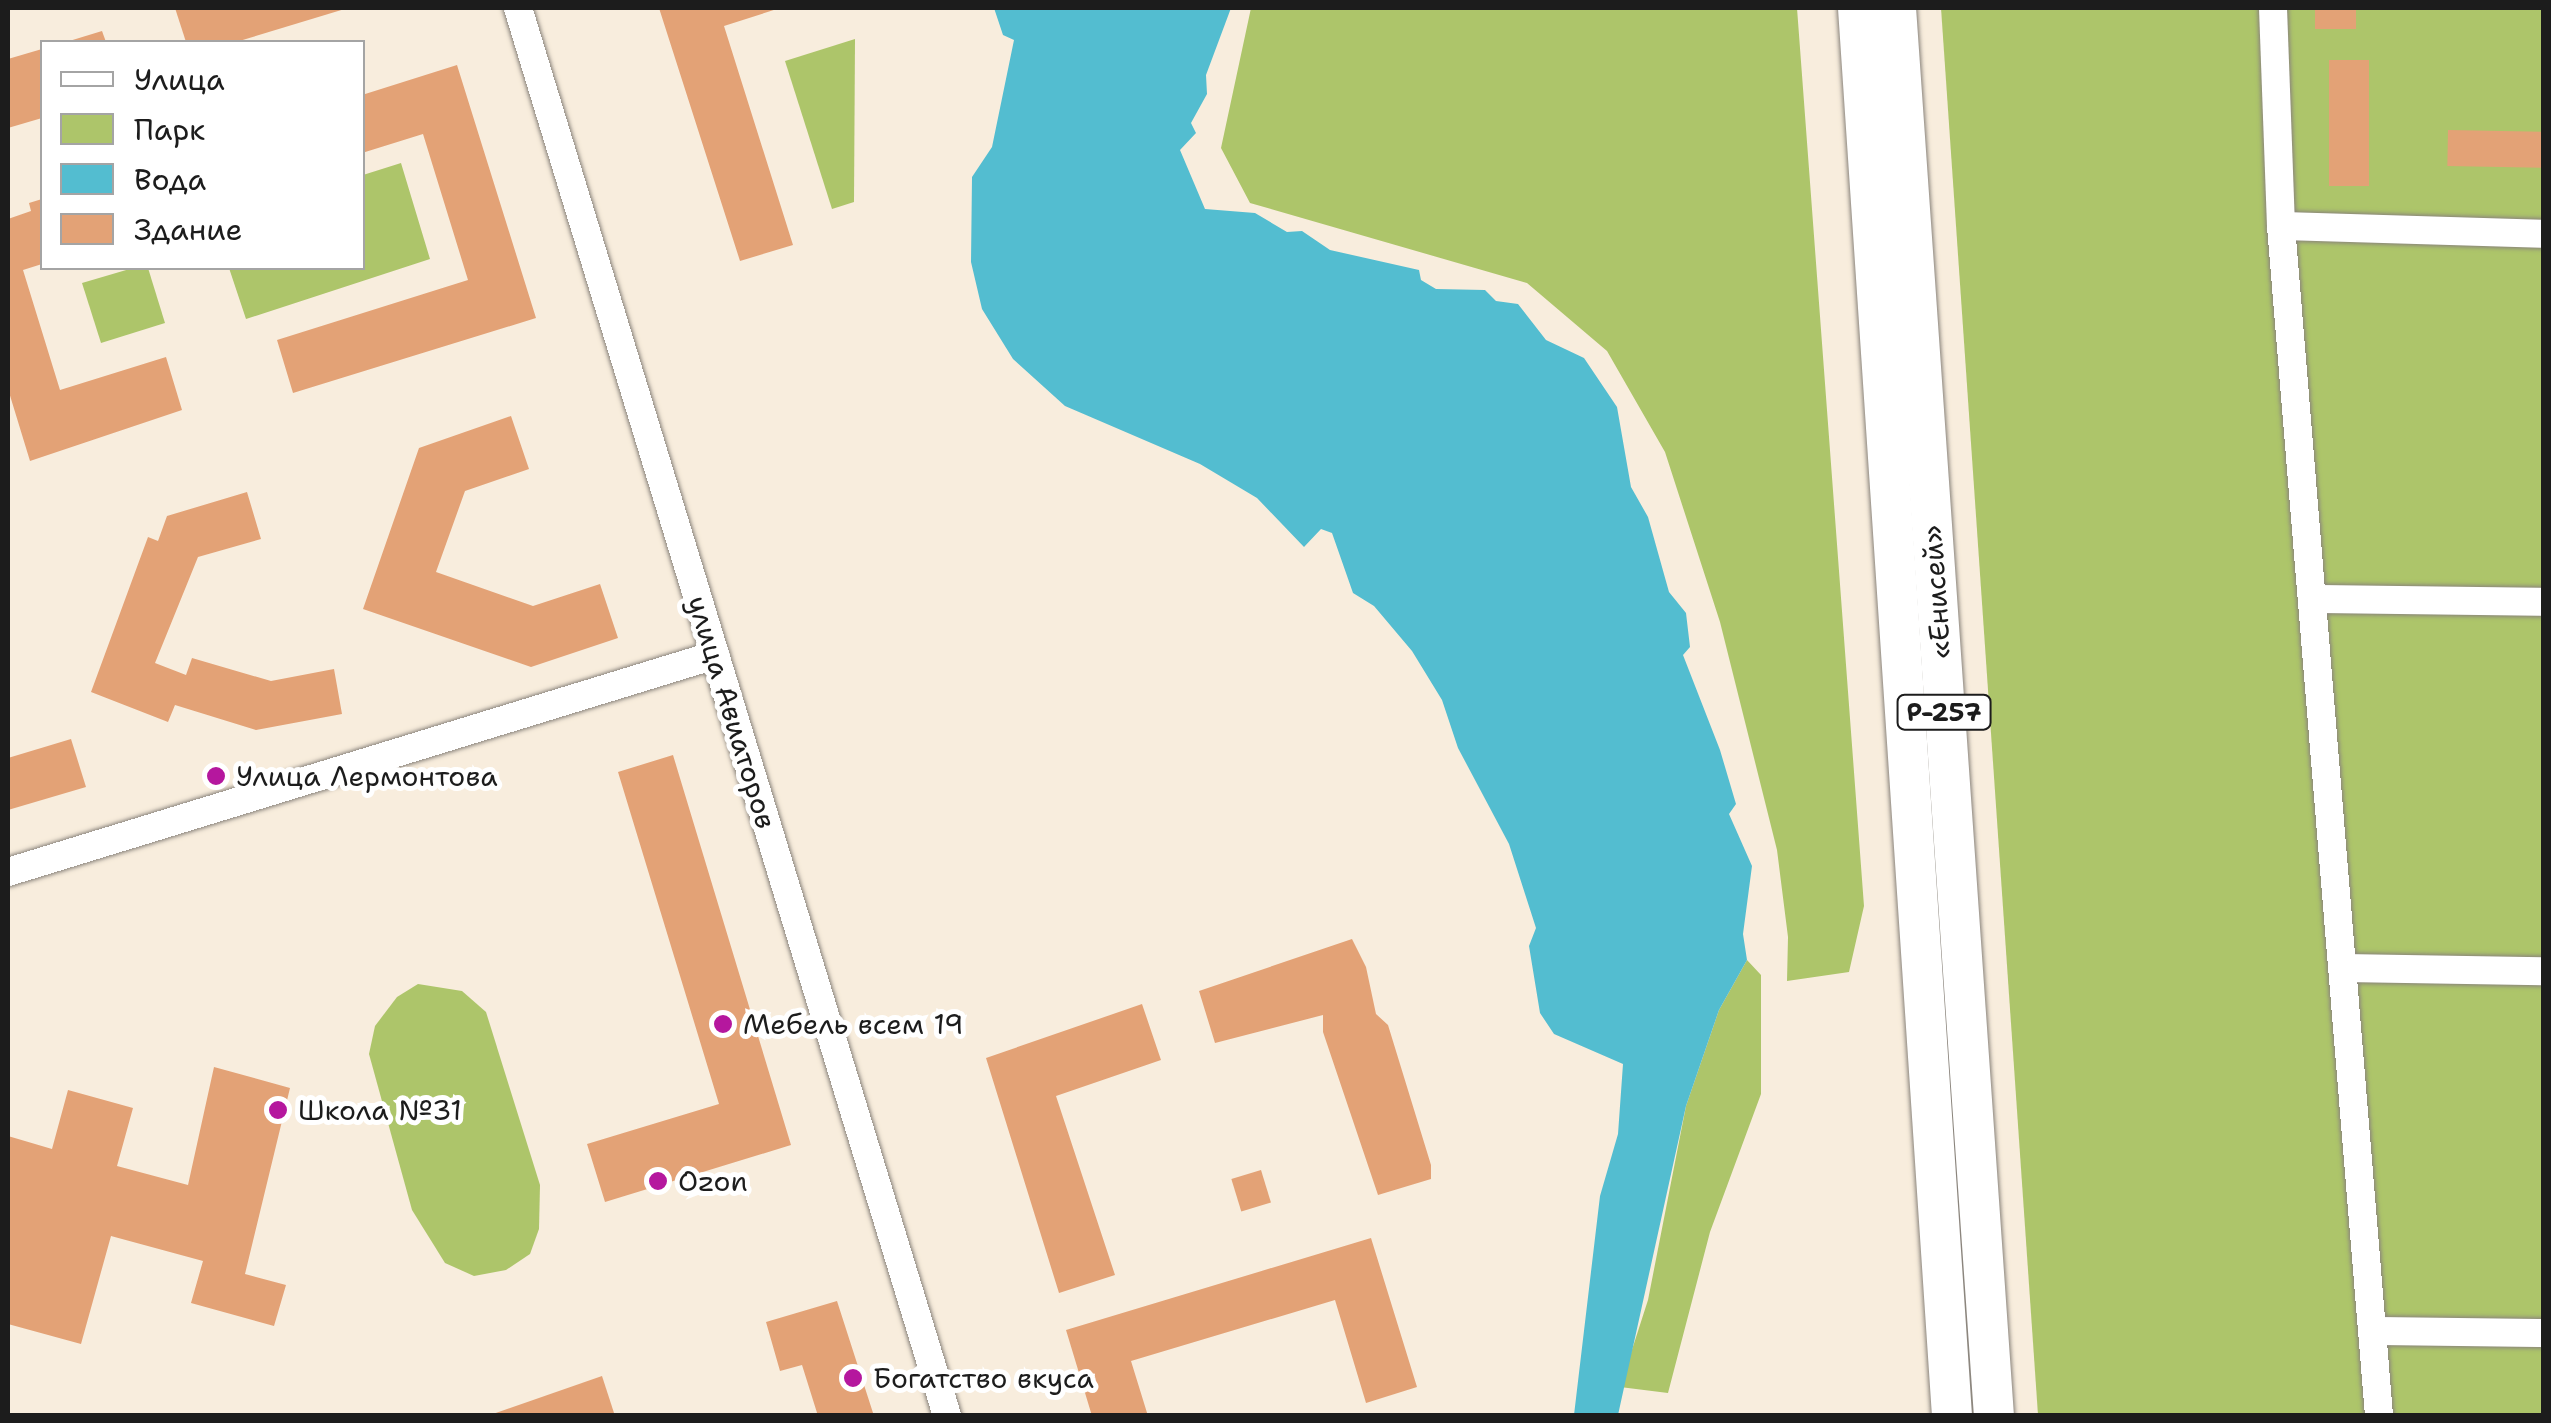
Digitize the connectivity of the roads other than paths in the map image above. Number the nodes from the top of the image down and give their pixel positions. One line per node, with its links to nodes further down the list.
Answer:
1 (518, 8): 9 (street, улица Авиаторов)
2 (1858, 8): 16 (highway, «Енисей» / Р-257)
3 (1896, 8): 17 (highway, «Енисей» / Р-257)
4 (2273, 8): 5 (street)
5 (2281, 226): 6 (street); 7 (street)
6 (2544, 234)
7 (2314, 599): 8 (street); 11 (street)
8 (2544, 602)
9 (715, 656): 10 (street); 15 (street, улица Авиаторов)
10 (8, 872)
11 (2343, 968): 12 (street); 13 (street)
12 (2544, 972)
13 (2373, 1331): 14 (street); 18 (street)
14 (2544, 1334)
15 (947, 1416)
16 (1952, 1416)
17 (1994, 1416)
18 (2379, 1416)

